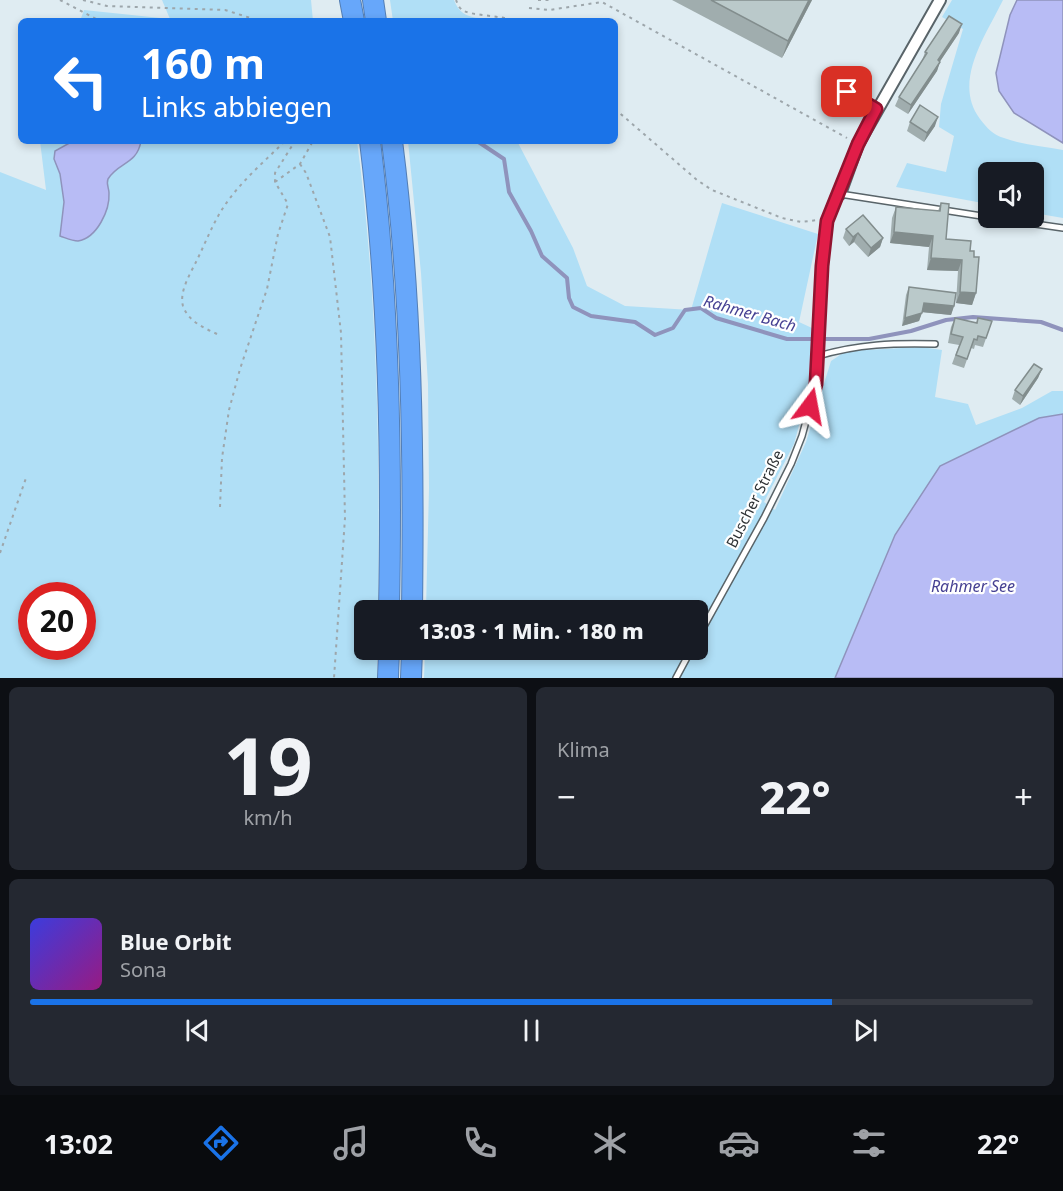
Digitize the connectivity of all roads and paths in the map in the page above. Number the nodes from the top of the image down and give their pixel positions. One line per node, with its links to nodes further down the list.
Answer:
1 (60, 0): 10 (path)
2 (83, 0): 11 (path)
3 (350, 0): 12 (highway)
4 (373, 0): 13 (highway)
5 (456, 0): 14 (path)
6 (538, 0): 7 (path)
7 (553, 0)
8 (940, 0): 16 (street, Buscher Straße)
9 (529, 8): 23 (path)
10 (92, 18)
11 (250, 18)
12 (353, 18)
13 (376, 18)
14 (507, 18)
15 (847, 92): 16 (lane)
16 (876, 109): 23 (street, Buscher Straße)
17 (618, 112): 28 (path)
18 (282, 144): 31 (path)
19 (292, 144): 25 (path)
20 (311, 144): 24 (path)
21 (370, 144): 37 (highway)
22 (392, 144): 38 (highway)
23 (858, 144): 26 (street, Buscher Straße)
24 (300, 165): 25 (path); 43 (path)
25 (275, 182): 35 (path)
26 (840, 194): 27 (lane); 28 (lane, Buscher Straße)
27 (978, 215)
28 (827, 221): 33 (lane, Buscher Straße)
29 (1044, 225): 30 (lane)
30 (1063, 228)
31 (217, 334)
32 (935, 344): 33 (lane)
33 (818, 356): 39 (lane, Buscher Straße)
34 (26, 478): 36 (path)
35 (220, 507)
36 (0, 553)
37 (389, 600)
38 (412, 600)
39 (708, 619)
40 (389, 660): 44 (highway)
41 (412, 660): 45 (highway)
42 (686, 660): 46 (lane)
43 (334, 678)
44 (388, 678)
45 (411, 678)
46 (676, 678)

